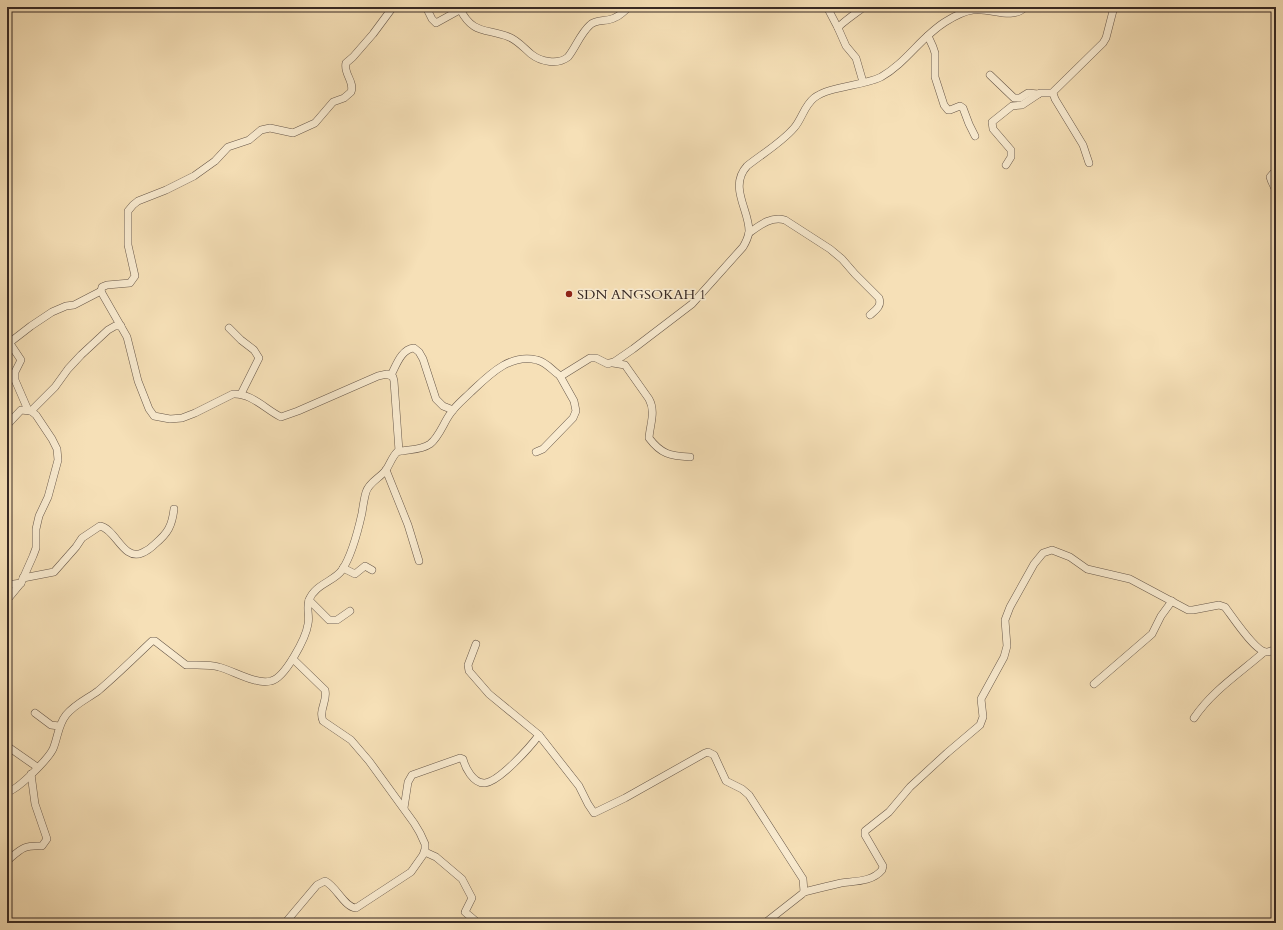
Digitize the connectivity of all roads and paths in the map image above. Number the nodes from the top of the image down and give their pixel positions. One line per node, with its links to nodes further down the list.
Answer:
1 (392, 7): 21 (street)
2 (426, 7): 8 (street)
3 (629, 7): 8 (street)
4 (827, 7): 9 (street)
5 (864, 7): 9 (street)
6 (1025, 7): 10 (street)
7 (1114, 7): 13 (street)
8 (462, 8)
9 (838, 28): 12 (street)
10 (928, 36): 12 (street); 15 (street)
11 (990, 75): 14 (street)
12 (863, 82): 20 (street)
13 (1053, 93): 14 (street); 16 (street)
14 (1038, 94): 17 (street)
15 (975, 136)
16 (1089, 163)
17 (1006, 164)
18 (1276, 170): 19 (street)
19 (1276, 191)
20 (748, 232): 22 (street); 26 (street)
21 (101, 291): 23 (street); 25 (street)
22 (870, 315)
23 (121, 326): 29 (street); 30 (street)
24 (229, 328): 29 (street)
25 (8, 341): 30 (street)
26 (613, 363): 28 (street); 35 (street)
27 (391, 375): 29 (street); 31 (street); 33 (street)
28 (560, 376): 31 (street); 34 (street)
29 (241, 394)
30 (29, 410): 32 (street); 41 (street)
31 (453, 410): 33 (street)
32 (7, 425)
33 (399, 451): 36 (street)
34 (536, 452)
35 (690, 457)
36 (386, 470): 38 (street); 39 (street)
37 (174, 509): 41 (street)
38 (419, 561)
39 (343, 568): 40 (street); 44 (street)
40 (372, 570)
41 (22, 581): 42 (street); 43 (street)
42 (7, 586)
43 (7, 600)
44 (309, 600): 46 (street); 50 (street)
45 (1172, 601): 49 (street); 51 (street); 65 (street)
46 (350, 612)
47 (476, 644): 55 (street)
48 (1276, 649): 49 (street)
49 (1264, 652): 53 (street)
50 (293, 659): 54 (street); 62 (street)
51 (1094, 684)
52 (35, 713): 54 (street)
53 (1194, 718)
54 (59, 726): 57 (street)
55 (539, 735): 62 (street); 65 (street)
56 (7, 746): 57 (street)
57 (37, 767): 58 (street)
58 (31, 774): 60 (street); 64 (street)
59 (21, 778): 60 (street)
60 (16, 789): 61 (street)
61 (7, 792)
62 (404, 808): 63 (street)
63 (424, 852): 66 (street); 67 (street)
64 (7, 861)
65 (804, 892): 68 (street)
66 (285, 923)
67 (478, 923)
68 (765, 923)

